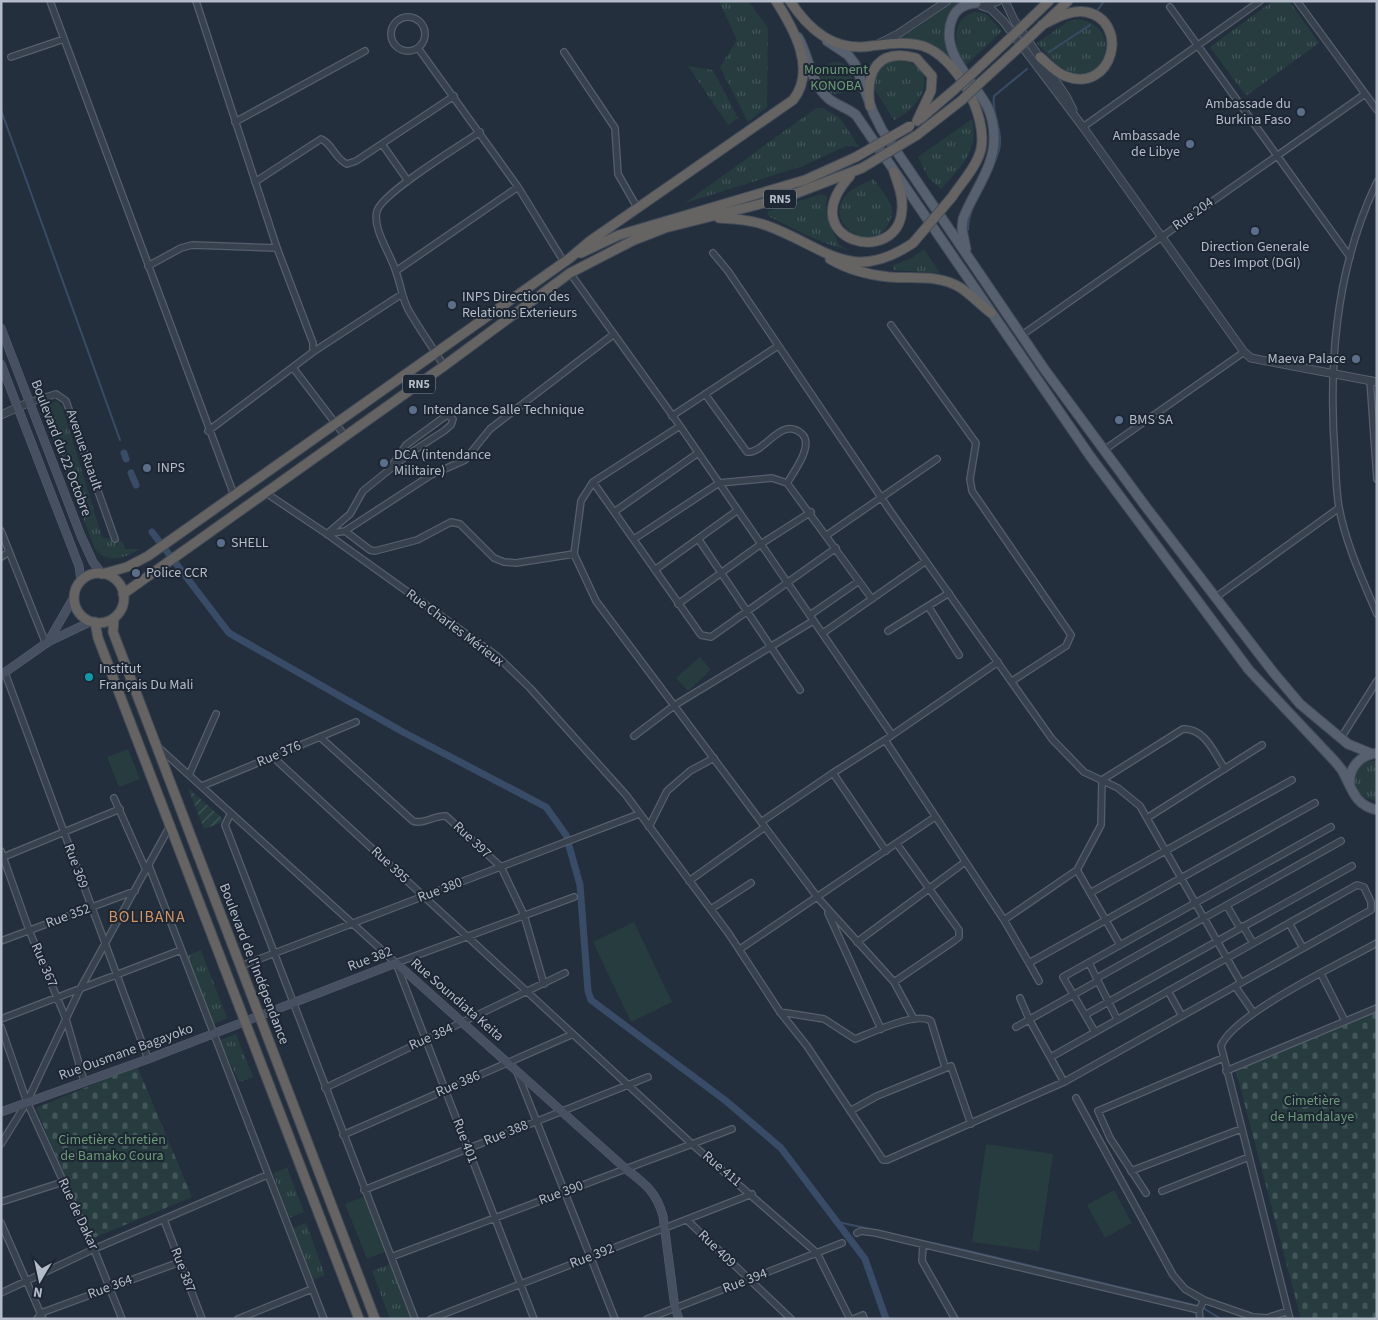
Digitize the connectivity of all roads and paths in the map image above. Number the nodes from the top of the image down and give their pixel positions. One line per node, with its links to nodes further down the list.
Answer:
1 (50, 1): 17 (street)
2 (196, 1): 30 (street)
3 (776, 1): 15 (highway)
4 (790, 1): 16 (highway)
5 (947, 1): 19 (street)
6 (998, 1): 12 (street)
7 (1005, 1): 24 (street)
8 (1049, 1): 31 (highway, RN5, bridge)
9 (1068, 1): 14 (highway, RN5)
10 (1260, 1): 18 (street)
11 (1297, 1): 25 (street)
12 (977, 4): 29 (street); 50 (main road)
13 (1170, 7): 18 (street)
14 (1042, 25): 24 (highway); 37 (highway, RN5, bridge)
15 (792, 26): 36 (main road); 42 (highway)
16 (817, 34): 19 (highway); 27 (main road)
17 (64, 39): 23 (street); 51 (street)
18 (1198, 45): 32 (street); 35 (street)
19 (872, 46): 46 (highway, bridge)
20 (418, 48): 20 (street); 26 (street)
21 (365, 51): 30 (street)
22 (564, 52): 42 (street)
23 (11, 57)
24 (1040, 58): 29 (street)
25 (1364, 94): 28 (street); 35 (street, Rue 204)
26 (454, 96): 33 (street); 34 (street)
27 (870, 106): 31 (highway); 50 (main road)
28 (1377, 110)
29 (1077, 119): 32 (street)
30 (236, 122): 39 (street)
31 (914, 123): 49 (highway, RN5, bridge)
32 (1083, 127): 44 (street)
33 (480, 132): 38 (street); 41 (street)
34 (382, 144): 38 (street); 39 (street)
35 (1276, 156): 44 (street, Rue 204); 48 (street)
36 (894, 172): 37 (highway); 55 (main road)
37 (852, 174): 43 (highway, RN5)
38 (408, 181): 52 (street)
39 (255, 182): 45 (street)
40 (1377, 182): 48 (street)
41 (518, 187): 49 (street); 52 (street)
42 (638, 209): 49 (highway)
43 (706, 218): 46 (highway); 53 (highway, RN5)
44 (1161, 237): 59 (street, Rue 204); 62 (street)
45 (277, 248): 51 (street); 61 (street)
46 (814, 249): 55 (highway)
47 (713, 253): 60 (street)
48 (1350, 256): 67 (street)
49 (567, 260): 63 (highway, RN5)
50 (972, 263): 59 (main road)
51 (148, 266): 76 (street)
52 (396, 271): 54 (street)
53 (570, 273): 58 (street); 65 (highway, RN5)
54 (402, 294): 61 (street); 63 (street)
55 (990, 313): 153 (main road)
56 (891, 325): 131 (street)
57 (1, 328): 70 (main road, Boulevard du 22 Octobre)
58 (614, 334): 73 (street); 94 (street)
59 (1022, 335): 78 (main road)
60 (778, 346): 69 (street); 88 (street)
61 (313, 352): 66 (street)
62 (1244, 352): 67 (street); 78 (street)
63 (436, 354): 65 (street); 74 (highway, RN5)
64 (1, 364): 71 (main road, Boulevard du 22 Octobre)
65 (444, 366): 77 (highway, RN5)
66 (294, 369): 74 (street); 76 (street)
67 (1332, 372): 68 (street); 89 (street)
68 (1373, 381): 82 (street)
69 (705, 394): 73 (street); 85 (street)
70 (30, 402): 71 (street, Avenue Ruault); 97 (street, Avenue Ruault); 107 (main road, Boulevard du 22 Octobre)
71 (18, 407): 72 (street, Avenue Ruault); 109 (main road, Boulevard du 22 Octobre)
72 (1, 415)
73 (672, 416): 75 (street)
74 (336, 424): 77 (street); 87 (highway, RN5)
75 (680, 426): 79 (street); 83 (street)
76 (208, 431): 87 (street)
77 (345, 436): 86 (highway, RN5)
78 (1104, 450): 115 (main road)
79 (698, 453): 84 (street); 91 (street)
80 (937, 459): 88 (street)
81 (389, 470): 81 (street); 95 (street)
82 (1377, 479)
83 (593, 482): 91 (street); 103 (street)
84 (719, 483): 85 (street); 90 (street); 98 (street)
85 (787, 483): 92 (street)
86 (266, 494): 95 (street, Rue Charles Mérieux); 113 (highway, RN5)
87 (234, 495): 107 (highway, RN5)
88 (881, 498): 96 (street); 105 (street)
89 (1339, 508): 115 (street); 120 (street)
90 (738, 510): 99 (street); 100 (street)
91 (614, 512): 98 (street)
92 (810, 512): 96 (street); 100 (street)
93 (1, 531): 102 (street)
94 (345, 531): 95 (street); 103 (street)
95 (327, 534): 159 (street, Rue Charles Mérieux)
96 (827, 535): 101 (street)
97 (115, 539)
98 (634, 539): 106 (street)
99 (699, 540): 106 (street); 108 (street)
100 (761, 544): 108 (street); 110 (street)
101 (836, 548): 110 (street); 111 (street)
102 (9, 552): 104 (street); 126 (street)
103 (574, 554): 134 (street)
104 (1, 557)
105 (926, 562): 112 (street); 116 (street)
106 (656, 569): 117 (street)
107 (102, 574): 109 (highway); 113 (highway)
108 (722, 574): 117 (street); 119 (street)
109 (81, 581): 114 (highway)
110 (787, 581): 119 (street); 122 (street)
111 (859, 581): 116 (street); 122 (street)
112 (949, 593): 118 (street); 129 (street)
113 (123, 594): 121 (highway)
114 (74, 597): 123 (highway); 126 (main road)
115 (1216, 597): 140 (main road)
116 (872, 599): 125 (street)
117 (678, 604): 119 (street)
118 (928, 606): 124 (street); 128 (street)
119 (747, 611): 127 (street)
120 (1376, 611)
121 (114, 618): 123 (highway); 142 (highway, Boulevard de l'Indépendance)
122 (812, 618): 125 (street); 127 (street)
123 (92, 622): 126 (main road); 163 (highway, Boulevard de l'Indépendance)
124 (888, 631)
125 (823, 633): 137 (street)
126 (47, 643): 130 (main road)
127 (772, 646): 133 (street); 134 (street)
128 (959, 655)
129 (998, 662): 131 (street); 137 (street)
130 (3, 674): 166 (street, Rue 369)
131 (1012, 681): 150 (street)
132 (1377, 681): 140 (street)
133 (800, 690)
134 (675, 706): 138 (street); 146 (street)
135 (216, 714): 149 (street)
136 (356, 722): 139 (street, Rue 376)
137 (892, 735): 141 (street)
138 (634, 736)
139 (320, 737): 145 (street, Rue 376); 173 (street, Rue 397)
140 (1341, 738): 144 (main road)
141 (884, 740): 148 (street); 160 (street)
142 (156, 745): 149 (street, Rue Soundiata Keita); 215 (highway, Boulevard de l'Indépendance)
143 (1262, 745): 147 (street)
144 (1374, 753): 153 (main road)
145 (273, 757): 152 (street, Rue 376); 183 (street, Rue 395)
146 (714, 758): 162 (street); 164 (street)
147 (1225, 769): 150 (street); 161 (street)
148 (833, 773): 162 (street); 170 (street)
149 (189, 775): 152 (street, Rue Soundiata Keita)
150 (1102, 780): 161 (street); 176 (street)
151 (1292, 780): 169 (street)
152 (202, 786): 158 (street, Rue Soundiata Keita)
153 (1351, 790): 157 (main road)
154 (114, 798): 156 (street)
155 (1315, 803): 177 (street)
156 (120, 809): 166 (street); 175 (street)
157 (1377, 810)
158 (231, 813): 195 (street, Rue Soundiata Keita); 210 (street, Boulevard de l'Indépendance)
159 (639, 814): 164 (street, Rue Charles Mérieux); 173 (street, Rue 380)
160 (935, 817): 168 (street); 172 (street)
161 (1147, 818): 169 (street)
162 (763, 825): 178 (street); 185 (street)
163 (170, 826): 175 (street); 243 (highway, Boulevard de l'Indépendance)
164 (649, 827): 178 (street, Rue Charles Mérieux)
165 (1331, 827): 186 (street)
166 (64, 832): 171 (street); 188 (street, Rue 369)
167 (1341, 841): 187 (street)
168 (897, 844): 170 (street); 180 (street)
169 (1166, 850): 177 (street); 182 (street)
170 (886, 851): 185 (street)
171 (2, 855): 198 (street, Rue 367)
172 (965, 862): 180 (street); 193 (street)
173 (501, 866): 183 (street, Rue 380); 191 (street, Rue 397)
174 (1352, 866): 197 (street)
175 (147, 868): 181 (street); 209 (street)
176 (1077, 870): 182 (street); 193 (street)
177 (1182, 878): 186 (street); 194 (street)
178 (689, 881): 190 (street, Rue Charles Mérieux)
179 (751, 883): 190 (street)
180 (928, 889): 202 (street); 221 (street)
181 (135, 890): 188 (street, Rue 352); 205 (street)
182 (1090, 893): 194 (street)
183 (423, 896): 195 (street, Rue 380); 199 (street, Rue 395)
184 (574, 897): 191 (street, Rue 382)
185 (818, 898): 189 (street); 208 (street)
186 (1196, 903): 192 (street); 206 (street)
187 (1227, 906): 192 (street); 197 (street)
188 (92, 907): 198 (street, Rue 352); 205 (street, Rue 369)
189 (825, 908): 202 (street); 248 (street)
190 (710, 909): 208 (street, Rue Charles Mérieux)
191 (524, 915): 199 (street, Rue 382); 222 (street, Rue 397)
192 (1204, 918): 201 (street); 219 (street)
193 (1004, 920): 214 (street)
194 (1106, 920): 206 (street); 214 (street)
195 (352, 923): 210 (street, Rue 380); 212 (street, Rue Soundiata Keita)
196 (1289, 923): 203 (street); 207 (street); 207 (street, Rue Charles Mérieux)
197 (1242, 928): 201 (street); 203 (street)
198 (29, 930): 200 (street, Rue 352); 228 (street, Rue 367)
199 (468, 935): 212 (street, Rue 382); 226 (street, Rue 395)
200 (1, 940)
201 (1217, 941): 211 (street); 231 (street)
202 (857, 942): 221 (street)
203 (1253, 943): 211 (street)
204 (1377, 943): 217 (street)
205 (106, 944): 218 (street, Rue 369); 224 (street)
206 (1120, 945): 213 (street)
207 (1303, 948): 223 (street, Rue Charles Mérieux)
208 (740, 949): 233 (street, Rue Charles Mérieux)
209 (181, 950): 218 (street); 250 (street)
210 (274, 954): 215 (street, Rue 380); 230 (street, Boulevard de l'Indépendance)
211 (1227, 958): 223 (street); 225 (street)
212 (396, 962): 230 (main road, Rue 382); 245 (main road, Rue Soundiata Keita); 252 (street, Rue 401)
213 (1089, 963): 219 (street); 227 (street)
214 (1029, 964): 220 (street)
215 (241, 966): 235 (highway, Boulevard de l'Indépendance)
216 (565, 973): 222 (street, Rue 384)
217 (1321, 974): 234 (street); 244 (street)
218 (117, 975): 224 (street); 255 (street, Rue 369)
219 (1098, 980): 227 (street); 231 (street)
220 (1039, 981)
221 (894, 982): 240 (street)
222 (544, 984): 226 (street, Rue 384)
223 (1238, 985): 234 (street); 237 (street, Rue Charles Mérieux)
224 (80, 989): 228 (street); 239 (street)
225 (1168, 991): 237 (street); 242 (street)
226 (527, 992): 245 (street, Rue 384); 251 (street, Rue 395)
227 (1073, 995): 236 (street); 241 (street)
228 (57, 997): 238 (street); 239 (street, Rue 367)
229 (1020, 998): 241 (street)
230 (293, 1002): 235 (main road, Rue 382); 263 (street, Boulevard de l'Indépendance)
231 (1109, 1002): 236 (street); 242 (street)
232 (1377, 1008): 244 (street)
233 (780, 1012): 248 (street); 267 (street, Rue Charles Mérieux)
234 (1253, 1012): 254 (street)
235 (259, 1014): 243 (main road, Rue Ousmane Bagayoko); 319 (highway, Boulevard de l'Indépendance)
236 (1085, 1015): 249 (street)
237 (1182, 1016): 261 (street, Rue Charles Mérieux)
238 (1, 1019)
239 (66, 1019): 260 (street, Rue 367); 266 (street)
240 (914, 1019): 248 (street); 257 (street)
241 (1029, 1019): 247 (street); 253 (street)
242 (1118, 1019): 249 (street)
243 (245, 1021): 250 (main road, Rue Ousmane Bagayoko); 318 (highway, Boulevard de l'Indépendance)
244 (1345, 1021): 258 (street)
245 (463, 1023): 252 (street, Rue 384); 256 (main road, Rue Soundiata Keita)
246 (1, 1026): 266 (street, Rue de Dakar)
247 (1016, 1027)
248 (881, 1029)
249 (1095, 1032): 253 (street)
250 (213, 1034): 255 (main road, Rue Ousmane Bagayoko); 281 (street)
251 (573, 1034): 256 (street, Rue 386); 262 (street, Rue 411)
252 (425, 1039): 263 (street, Rue 384); 264 (street, Rue 401)
253 (1051, 1057): 261 (street)
254 (1223, 1058): 258 (street); 280 (street)
255 (148, 1059): 260 (main road, Rue Ousmane Bagayoko)
256 (512, 1065): 264 (street, Rue 386); 269 (main road, Rue Soundiata Keita); 270 (street)
257 (946, 1067): 267 (street); 271 (street)
258 (1226, 1071): 272 (street)
259 (648, 1077): 262 (street, Rue 388)
260 (84, 1081): 266 (main road, Rue Ousmane Bagayoko)
261 (1064, 1082): 271 (street, Rue Charles Mérieux)
262 (629, 1086): 269 (street, Rue 388); 276 (street, Rue 411)
263 (325, 1088): 274 (street, Boulevard de l'Indépendance)
264 (445, 1089): 274 (street, Rue 386); 277 (street, Rue 401)
265 (1076, 1098): 308 (street)
266 (27, 1102): 268 (main road, Rue Ousmane Bagayoko); 275 (street); 282 (street, Rue de Dakar)
267 (850, 1111): 271 (street, Rue Charles Mérieux)
268 (1, 1112)
269 (563, 1113): 270 (street, Rue 388); 279 (main road, Rue Soundiata Keita)
270 (536, 1122): 277 (street, Rue 388); 284 (street)
271 (971, 1124)
272 (1241, 1129): 278 (street); 280 (street)
273 (732, 1130): 276 (street, Rue 390)
274 (343, 1135): 283 (street, Boulevard de l'Indépendance)
275 (1, 1144)
276 (693, 1144): 279 (street, Rue 390); 287 (street, Rue 411)
277 (468, 1148): 283 (street, Rue 388); 289 (street, Rue 401)
278 (1249, 1157): 285 (street); 311 (street)
279 (626, 1169): 284 (street, Rue 390); 293 (main road, Rue Soundiata Keita)
280 (1131, 1171): 286 (street)
281 (266, 1175): 290 (street); 306 (street)
282 (63, 1182): 288 (street); 297 (street, Rue de Dakar)
283 (364, 1190): 300 (street, Boulevard de l'Indépendance)
284 (564, 1191): 289 (street, Rue 390); 299 (street)
285 (1162, 1191)
286 (1146, 1193)
287 (752, 1194): 291 (street, Rue 392); 298 (street, Rue 411)
288 (1, 1202)
289 (495, 1217): 300 (street, Rue 390); 304 (street, Rue 401)
290 (164, 1220): 297 (street); 301 (street, Rue 387)
291 (687, 1220): 293 (street, Rue 392); 302 (street, Rue 409)
292 (1, 1222): 303 (street)
293 (664, 1228): 299 (street, Rue 392); 309 (main road, Rue Soundiata Keita)
294 (857, 1232): 296 (street)
295 (842, 1244): 298 (street, Rue 394)
296 (923, 1245): 310 (street); 328 (street)
297 (94, 1249): 303 (street); 305 (street, Rue de Dakar)
298 (818, 1253): 302 (street, Rue 394); 327 (street, Rue 411)
299 (590, 1256): 304 (street, Rue 392); 323 (street)
300 (391, 1257): 320 (street, Boulevard de l'Indépendance)
301 (180, 1262): 305 (street, Rue 364); 315 (street, Rue 387)
302 (749, 1279): 309 (street, Rue 394); 326 (street, Rue 409)
303 (27, 1281): 307 (street); 312 (street)
304 (520, 1283): 321 (street, Rue 392); 322 (street, Rue 401)
305 (110, 1288): 312 (street, Rue 364); 314 (street, Rue de Dakar)
306 (312, 1289): 316 (street); 317 (street)
307 (1, 1293)
308 (1204, 1300): 310 (street); 311 (street)
309 (675, 1308): 324 (street, Rue 394); 325 (main road, Rue Soundiata Keita)
310 (1199, 1310): 329 (street)
311 (1288, 1311): 330 (street)
312 (40, 1317)
313 (864, 1317): 327 (street)
314 (122, 1319)
315 (202, 1319)
316 (238, 1319)
317 (324, 1319)
318 (359, 1319)
319 (375, 1319)
320 (415, 1319)
321 (431, 1319)
322 (534, 1319)
323 (615, 1319)
324 (647, 1319)
325 (677, 1319)
326 (791, 1319)
327 (851, 1319)
328 (955, 1319)
329 (1200, 1319)
330 (1290, 1319)

